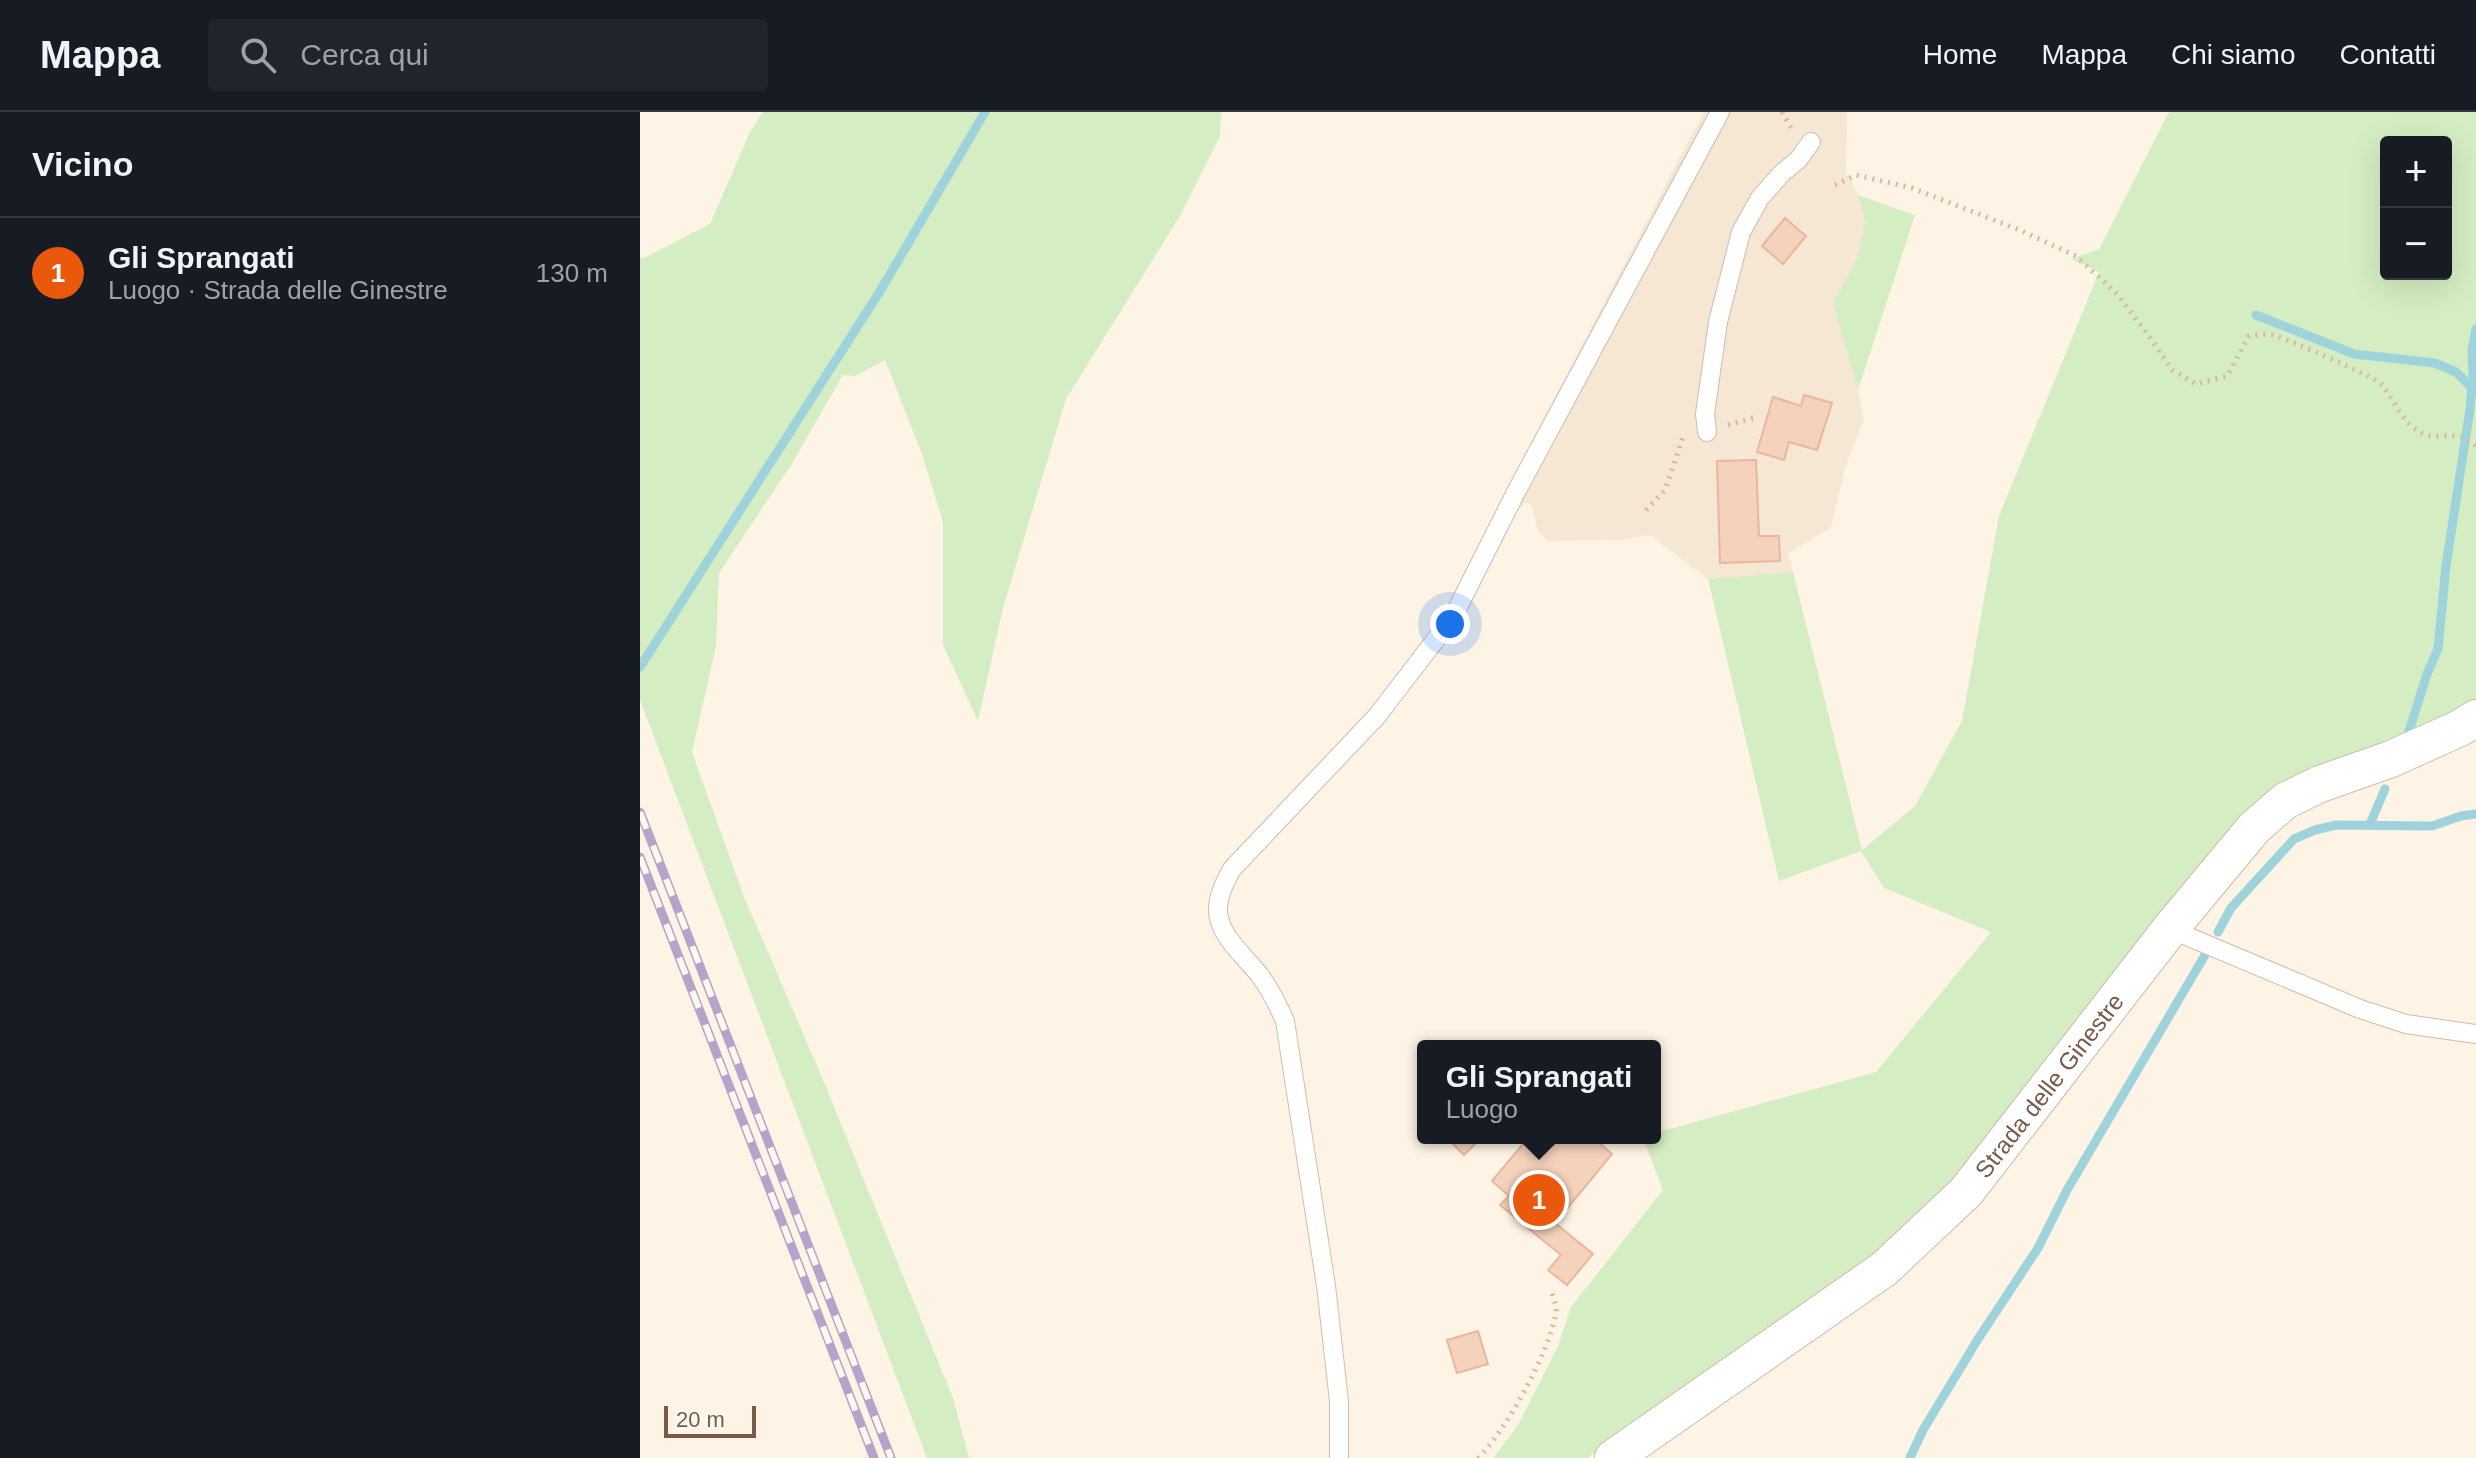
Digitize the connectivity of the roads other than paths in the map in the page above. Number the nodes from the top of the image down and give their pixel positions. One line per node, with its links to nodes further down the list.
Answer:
1 (1720, 112): 7 (lane)
2 (1811, 142): 3 (lane)
3 (1707, 432)
4 (2476, 718): 5 (street, Strada delle Ginestre)
5 (2170, 929): 6 (lane); 8 (street, Strada delle Ginestre)
6 (2476, 1034)
7 (1339, 1458)
8 (1613, 1458)

